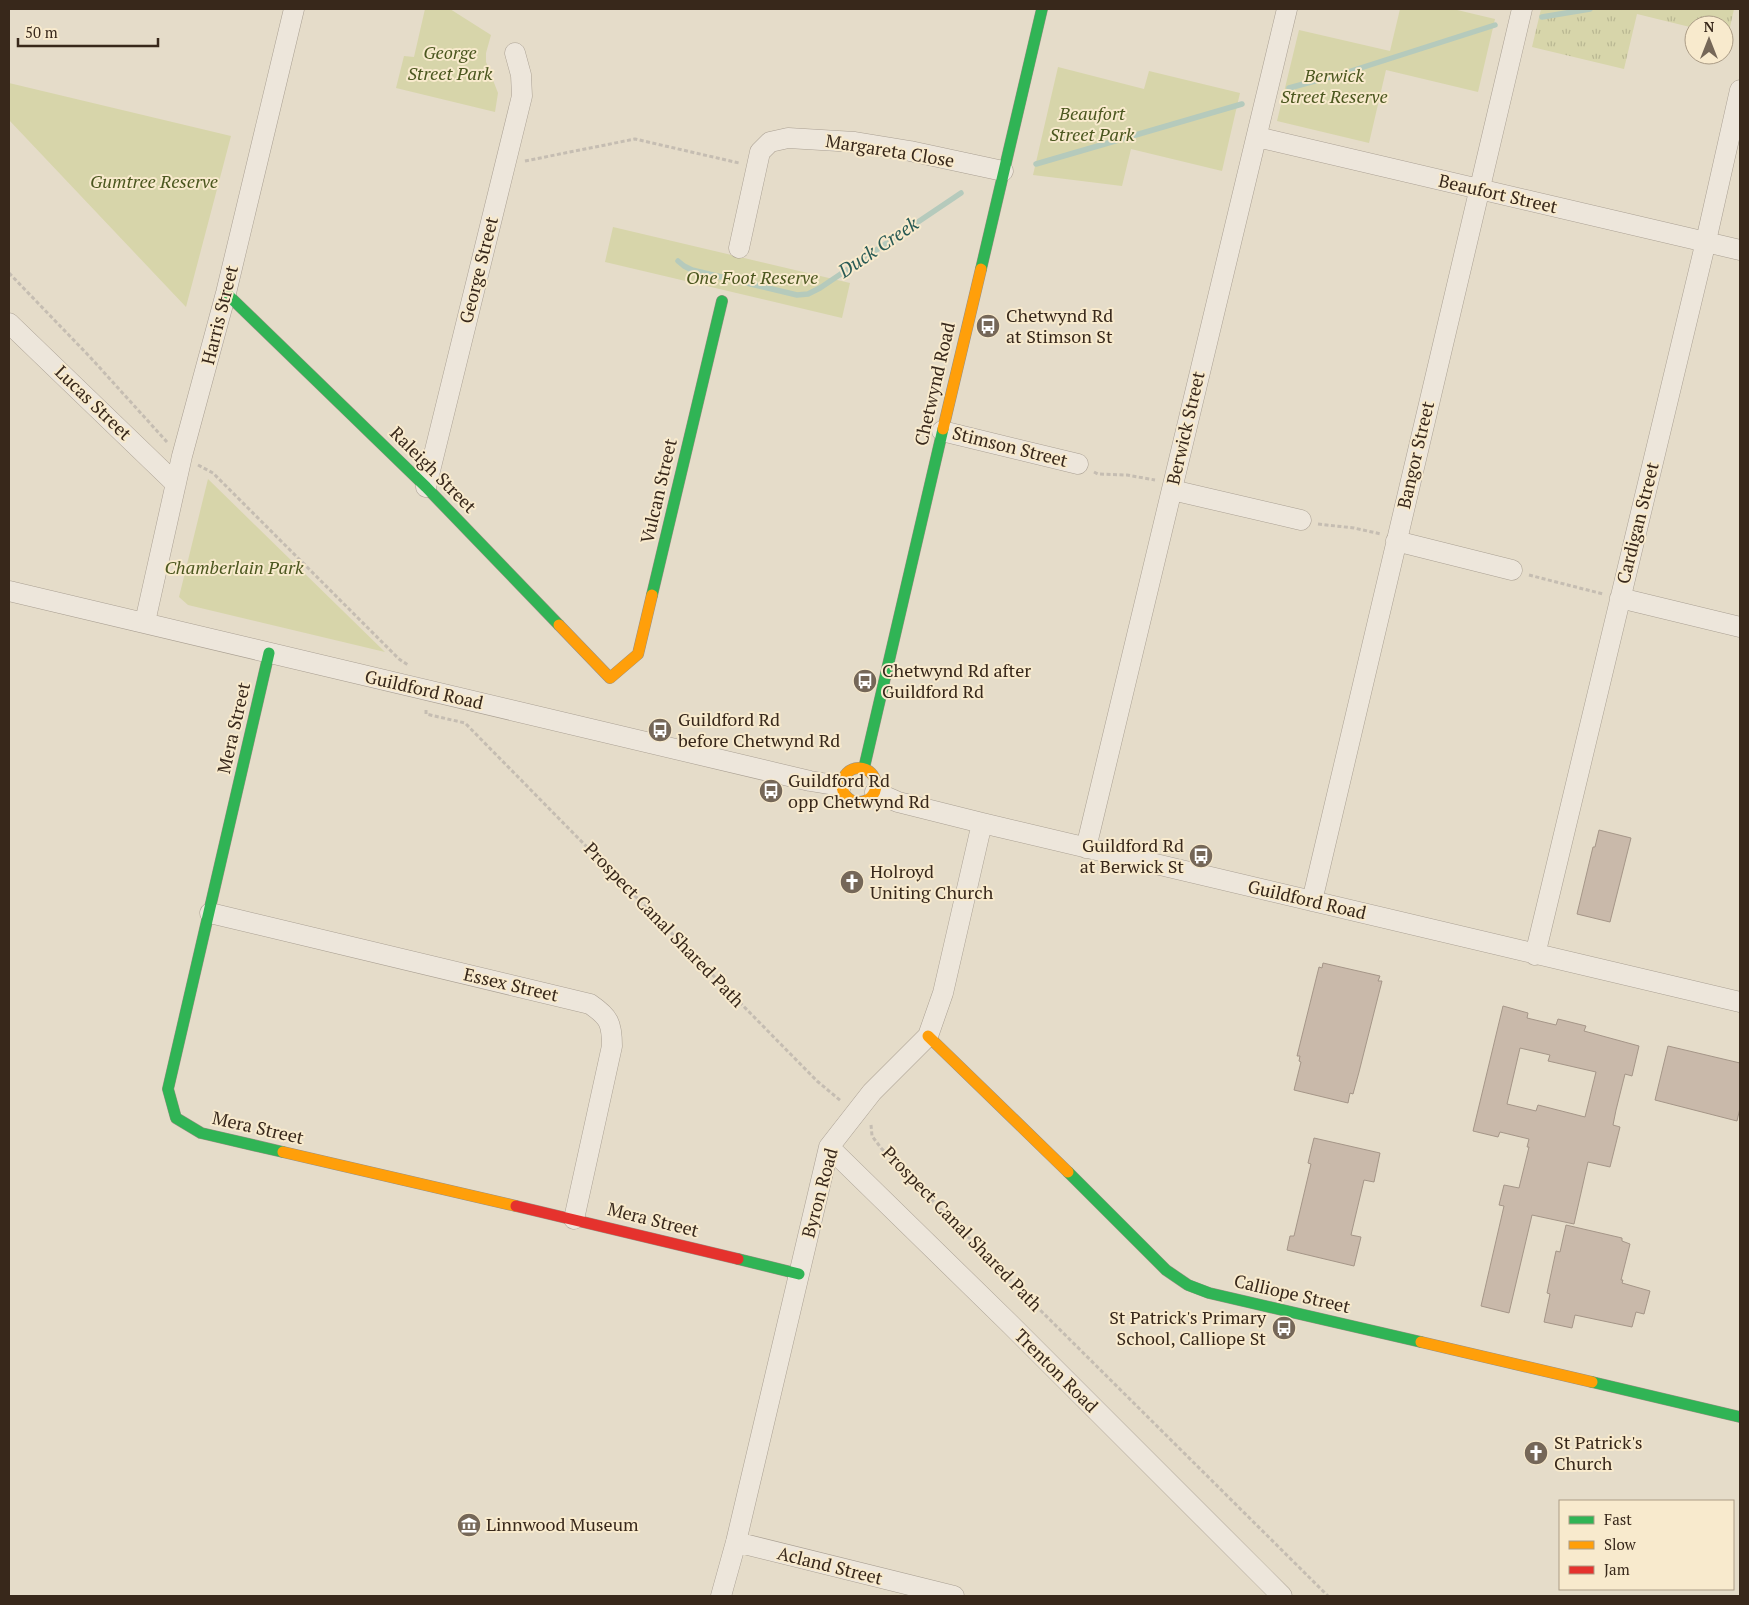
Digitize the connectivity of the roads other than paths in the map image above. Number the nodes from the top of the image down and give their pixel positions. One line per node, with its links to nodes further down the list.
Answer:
1 (294, 9): 13 (street, Harris Street)
2 (1042, 9): 8 (street, Chetwynd Road)
3 (1287, 9): 7 (street, Berwick Street)
4 (1522, 9): 9 (street, Bangor Street)
5 (515, 53): 20 (street, George Street)
6 (1740, 90): 10 (street, Cardigan Street)
7 (1257, 137): 9 (street, Beaufort Street); 19 (street, Berwick Street)
8 (1002, 171): 11 (street, Margareta Close); 16 (street, Chetwynd Road)
9 (1479, 190): 10 (street, Beaufort Street); 22 (street, Bangor Street)
10 (1706, 241): 12 (street, Beaufort Street); 25 (street, Cardigan Street)
11 (739, 248)
12 (1740, 250)
13 (226, 292): 18 (street, Harris Street); 20 (street, Raleigh Street)
14 (722, 301): 29 (street, Vulcan Street)
15 (9, 323): 18 (street, Lucas Street)
16 (942, 431): 17 (street, Stimson Street); 30 (street, Chetwynd Road)
17 (1078, 464)
18 (176, 484): 26 (street, Harris Street)
19 (1164, 485): 21 (street); 34 (street, Berwick Street)
20 (426, 487): 29 (street, Raleigh Street)
21 (1301, 520)
22 (1396, 541): 23 (street); 35 (street, Bangor Street)
23 (1512, 570)
24 (9, 591): 26 (street, Guildford Road)
25 (1620, 598): 27 (street); 37 (street, Cardigan Street)
26 (145, 622): 28 (street, Guildford Road)
27 (1740, 626)
28 (269, 653): 31 (street, Guildford Road); 36 (street, Mera Street)
29 (610, 678)
30 (864, 768): 31 (street); 32 (street)
31 (841, 786): 32 (street)
32 (874, 792): 33 (street, Guildford Road)
33 (982, 823): 34 (street, Guildford Road); 39 (street, Byron Road)
34 (1086, 848): 35 (street, Guildford Road)
35 (1312, 902): 37 (street, Guildford Road)
36 (210, 913): 41 (street, Essex Street); 41 (street, Mera Street)
37 (1535, 954): 38 (street, Guildford Road)
38 (1740, 1002)
39 (928, 1036): 40 (street, Byron Road); 43 (street, Calliope Street)
40 (829, 1147): 42 (street, Byron Road); 47 (street, Trenton Road)
41 (574, 1219): 42 (street, Mera Street)
42 (799, 1274): 44 (street, Byron Road)
43 (1740, 1417)
44 (736, 1542): 45 (street, Byron Road); 46 (street, Acland Street)
45 (721, 1596)
46 (954, 1596)
47 (1282, 1596)

